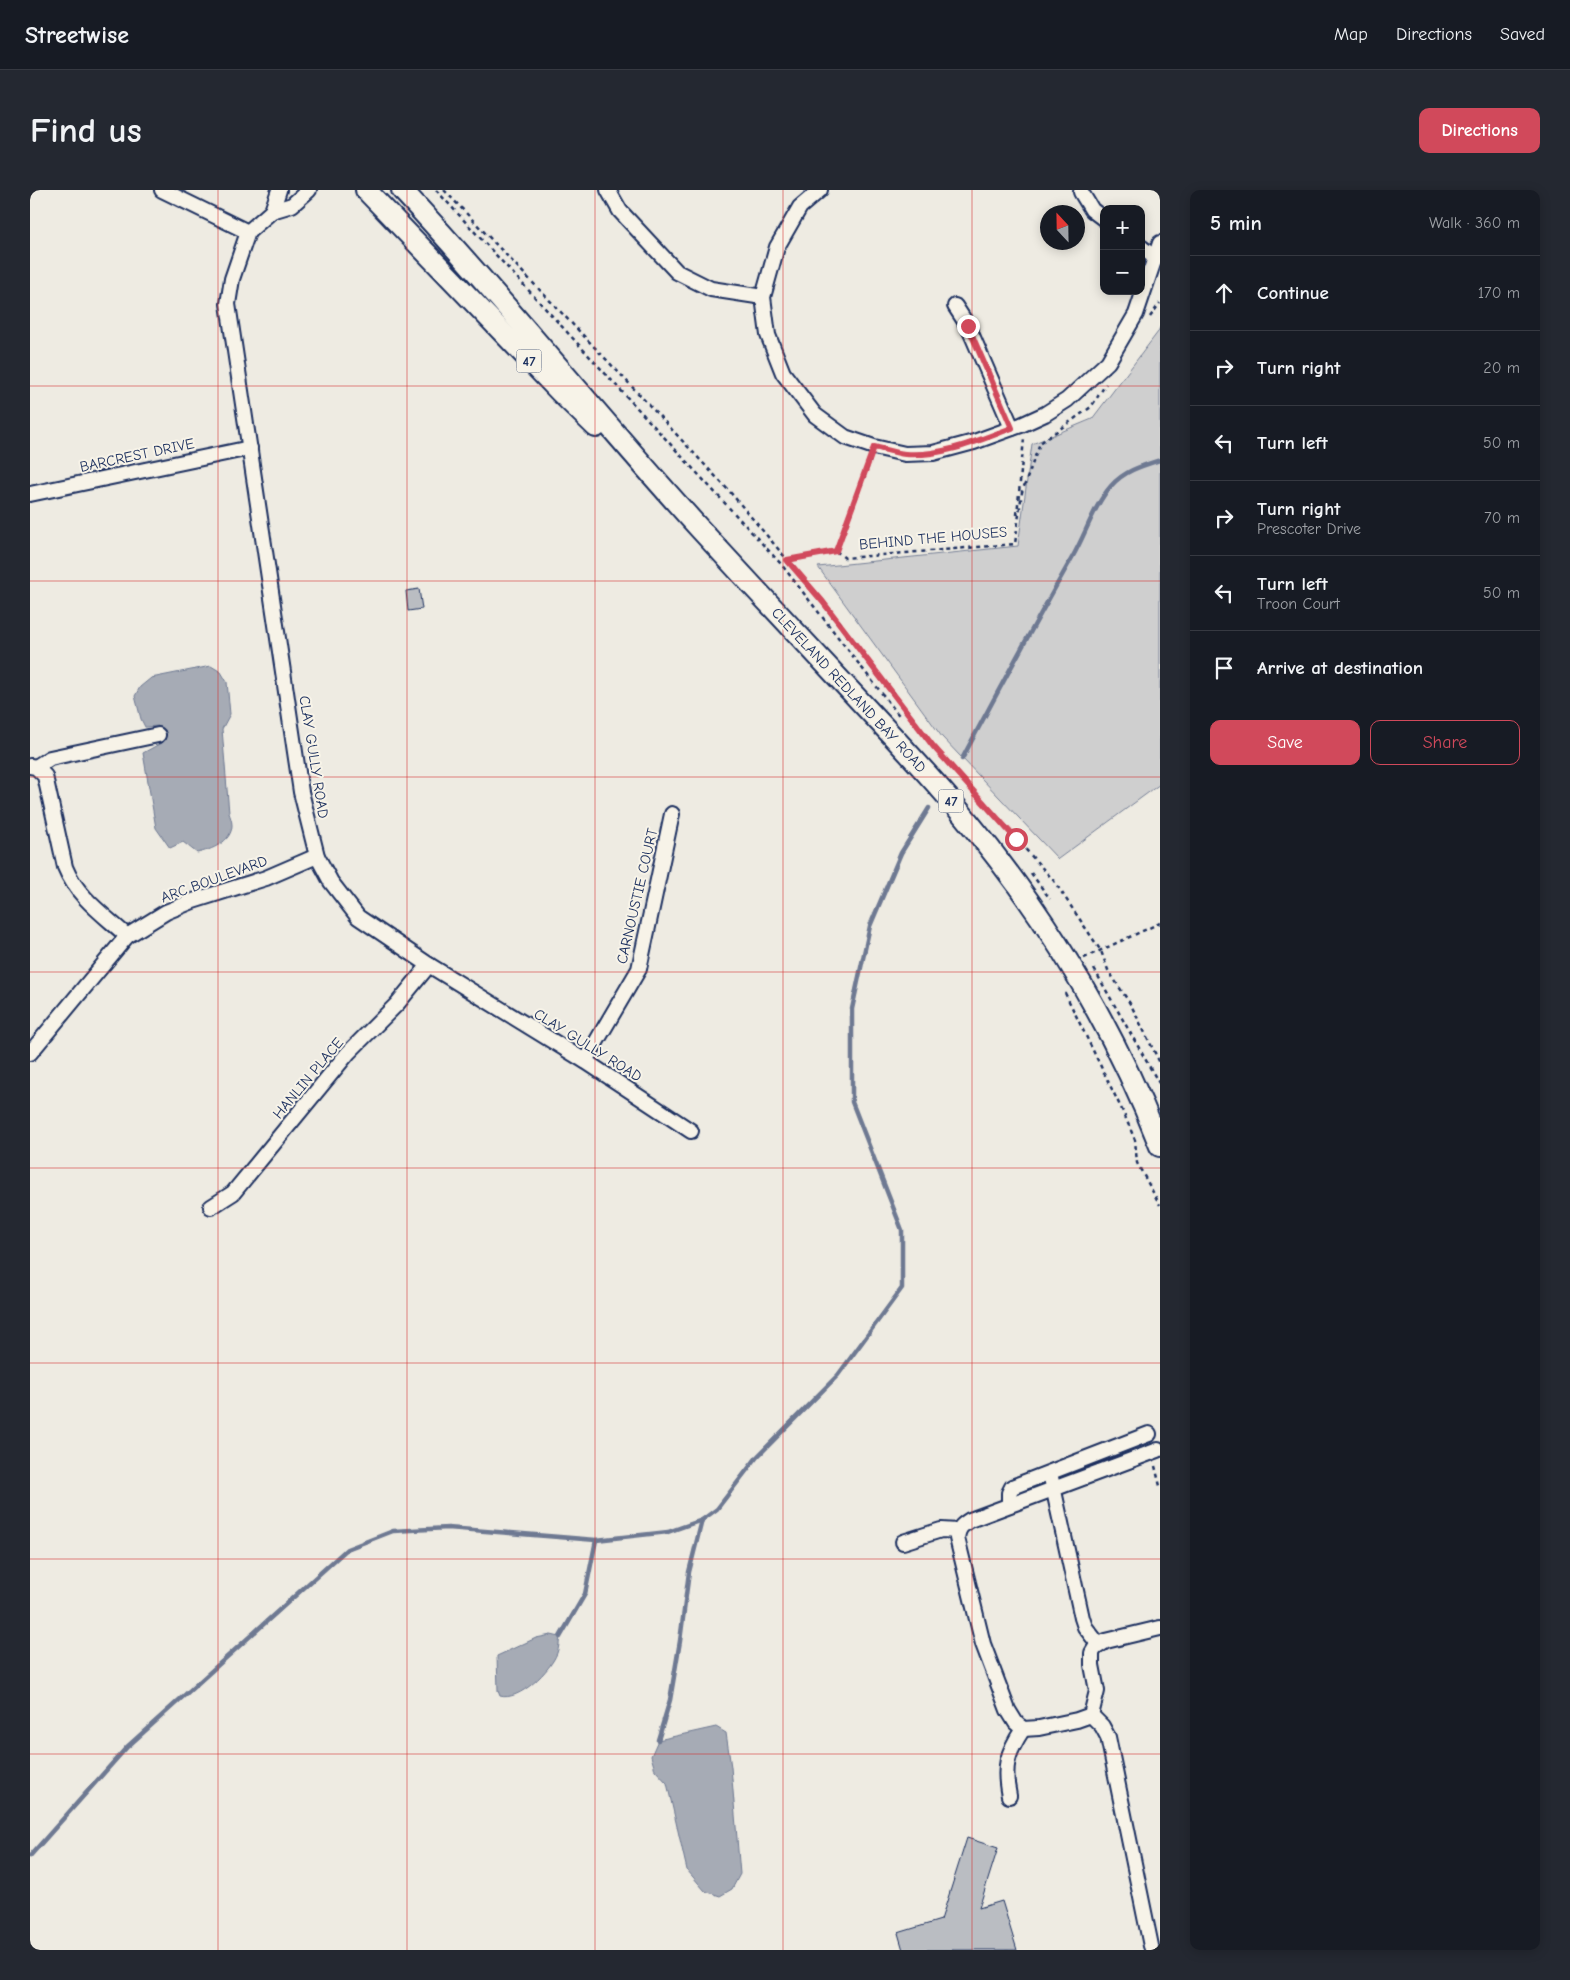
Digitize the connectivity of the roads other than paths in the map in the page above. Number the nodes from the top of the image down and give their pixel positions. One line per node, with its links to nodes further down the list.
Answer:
1 (162, 190): 11 (street)
2 (279, 190): 9 (street)
3 (309, 190): 9 (street)
4 (366, 190): 20 (highway, CLEVELAND REDLAND BAY ROAD / 47)
5 (608, 190): 15 (street)
6 (820, 190): 15 (street)
7 (404, 191): 20 (highway, CLEVELAND REDLAND BAY ROAD / 47)
8 (1081, 192): 10 (street)
9 (272, 211): 11 (street)
10 (1100, 216)
11 (248, 232): 18 (street, CLAY GULLY ROAD)
12 (1160, 244): 14 (street)
13 (1145, 250): 14 (street)
14 (1154, 257): 17 (street)
15 (763, 297): 17 (street)
16 (955, 306): 17 (street)
17 (1017, 427)
18 (250, 448): 19 (street, BARCREST DRIVE); 24 (street, CLAY GULLY ROAD)
19 (30, 494)
20 (698, 526): 29 (highway, CLEVELAND REDLAND BAY ROAD / 47)
21 (158, 735): 22 (street)
22 (33, 766): 25 (street)
23 (672, 814): 28 (street, CARNOUSTIE COURT)
24 (317, 856): 25 (street, ARC BOULEVARD); 26 (street, CLAY GULLY ROAD)
25 (128, 936): 27 (street, ARC BOULEVARD)
26 (428, 965): 28 (street, CLAY GULLY ROAD); 33 (street, HANLIN PLACE)
27 (30, 1053)
28 (585, 1061): 30 (street, CLAY GULLY ROAD)
29 (1148, 1116): 31 (highway, CLEVELAND REDLAND BAY ROAD / 47); 32 (highway, CLEVELAND REDLAND BAY ROAD / 47)
30 (691, 1130)
31 (1160, 1133)
32 (1160, 1146)
33 (211, 1207)
34 (1149, 1434): 36 (street)
35 (1155, 1451): 37 (street)
36 (1050, 1473): 37 (street); 38 (street)
37 (1055, 1489): 38 (street); 42 (street)
38 (1009, 1505): 39 (street)
39 (958, 1531): 40 (street); 44 (street)
40 (903, 1542)
41 (1160, 1628): 42 (street)
42 (1099, 1645): 43 (street)
43 (1090, 1715): 44 (street); 46 (street)
44 (1024, 1729): 45 (street)
45 (1009, 1796)
46 (1150, 1947)

